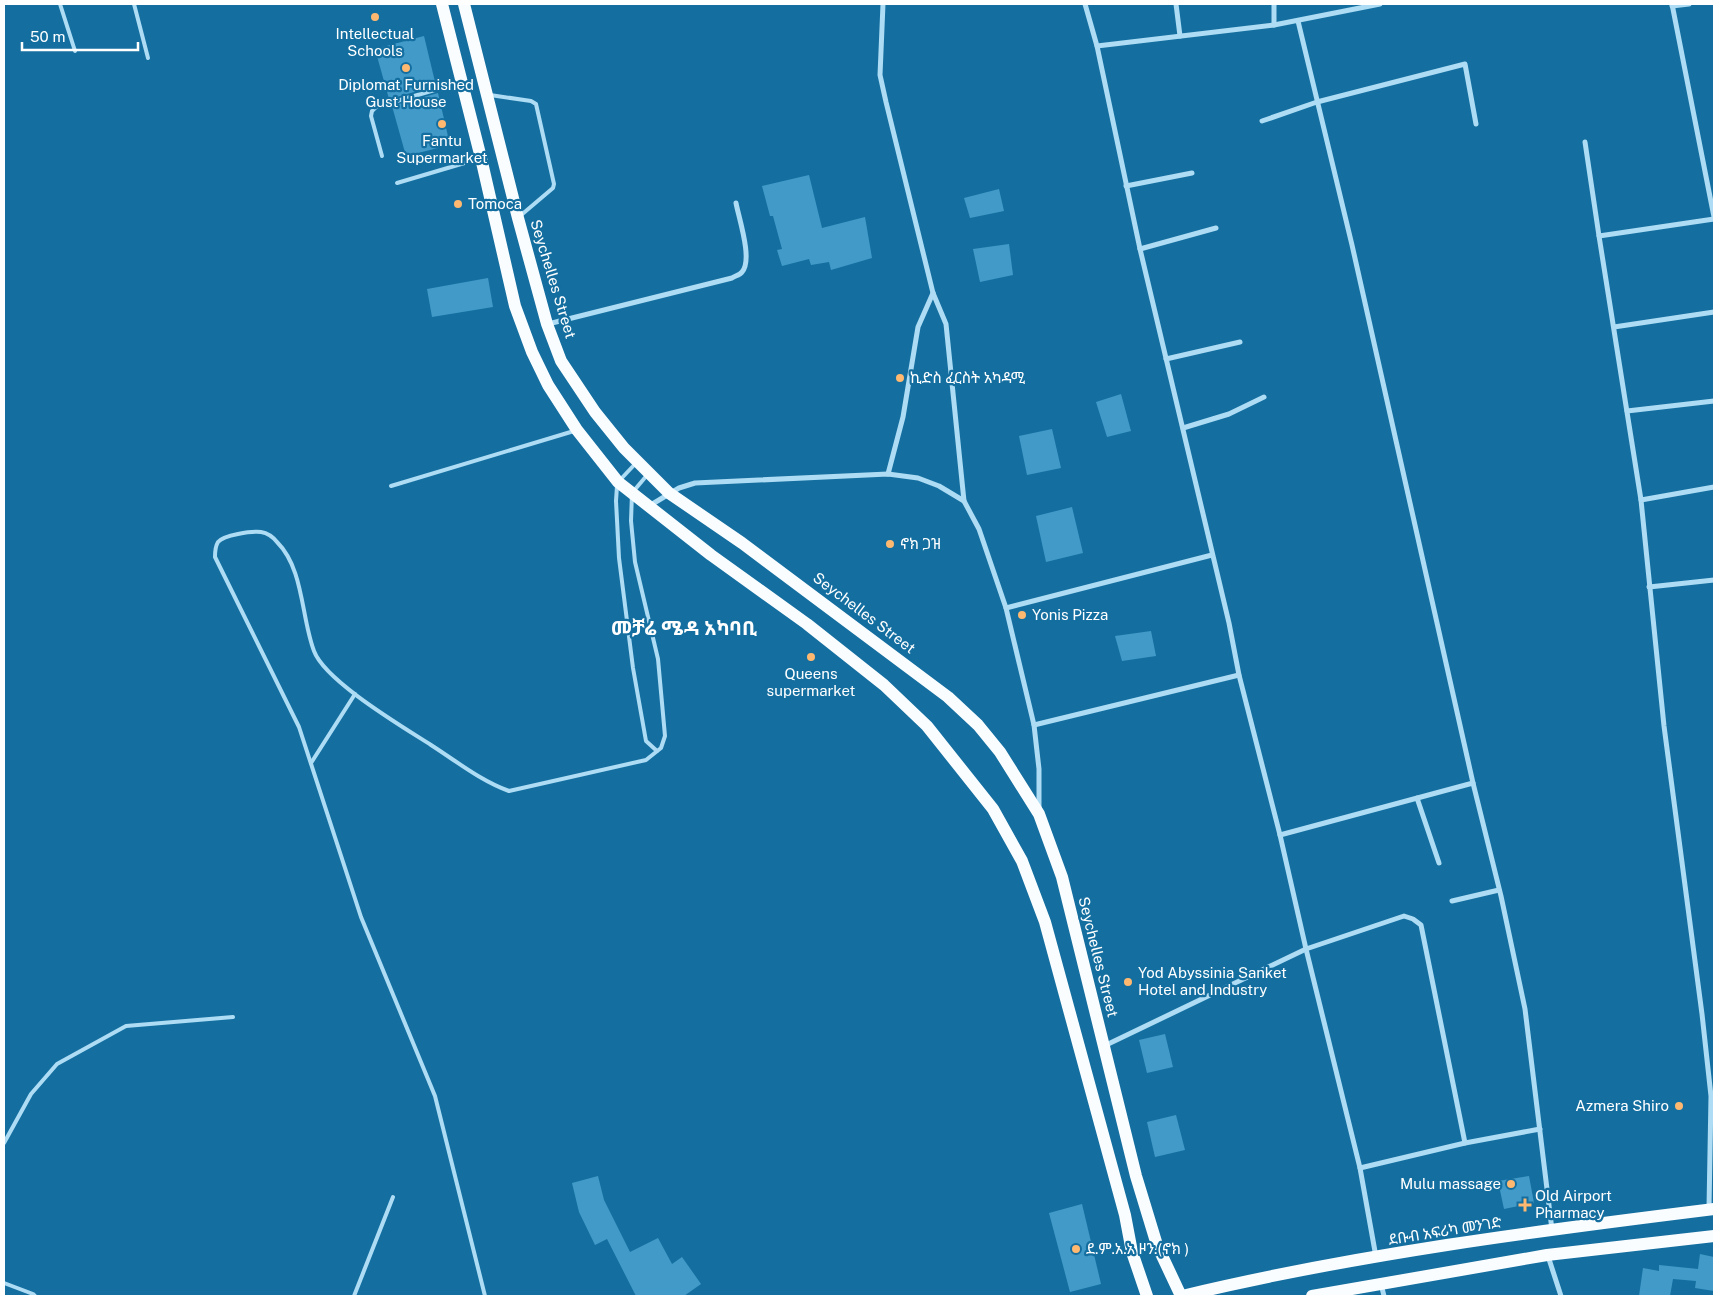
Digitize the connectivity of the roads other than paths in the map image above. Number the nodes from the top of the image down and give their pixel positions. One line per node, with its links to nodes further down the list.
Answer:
1 (60, 4): 16 (lane)
2 (134, 4): 17 (lane)
3 (442, 4): 18 (main road)
4 (464, 4): 19 (main road, Seychelles Street)
5 (883, 4): 35 (street)
6 (1085, 4): 15 (street)
7 (1176, 4): 14 (street)
8 (1274, 4): 13 (street)
9 (1380, 4): 12 (street)
10 (1689, 4): 11 (street)
11 (1672, 5): 31 (street)
12 (1298, 21): 13 (street); 20 (street)
13 (1274, 25): 14 (street)
14 (1180, 36): 15 (street)
15 (1097, 46): 28 (street)
16 (74, 52)
17 (148, 58)
18 (462, 82): 24 (lane); 25 (main road)
19 (488, 95): 30 (main road, Seychelles Street); 30 (lane)
20 (1317, 102): 21 (street); 22 (street); 66 (street)
21 (1262, 121)
22 (1476, 124)
23 (1585, 142): 33 (street)
24 (382, 156)
25 (480, 158): 27 (lane); 45 (main road)
26 (1192, 173): 28 (street)
27 (397, 183)
28 (1126, 186): 34 (street)
29 (736, 203): 37 (street)
30 (518, 218): 37 (main road, Seychelles Street)
31 (1714, 218): 33 (street)
32 (1216, 228): 34 (street)
33 (1599, 236): 38 (street)
34 (1140, 249): 40 (street)
35 (933, 293): 48 (street); 55 (street)
36 (1714, 312): 38 (street)
37 (547, 324): 46 (main road, Seychelles Street)
38 (1614, 326): 43 (street)
39 (1240, 342): 40 (street)
40 (1166, 359): 44 (street)
41 (1264, 397): 44 (street)
42 (1714, 401): 43 (street)
43 (1627, 411): 54 (street)
44 (1183, 428): 57 (street)
45 (576, 430): 49 (main road); 50 (lane)
46 (637, 461): 47 (main road, Seychelles Street); 49 (lane)
47 (649, 473): 52 (lane); 53 (main road, Seychelles Street)
48 (888, 474): 53 (street); 55 (street)
49 (618, 482): 52 (main road); 64 (lane)
50 (391, 486)
51 (1714, 487): 54 (street)
52 (632, 493): 56 (main road); 64 (lane)
53 (669, 493): 56 (street); 68 (main road, Seychelles Street)
54 (1642, 500): 59 (street)
55 (964, 502): 60 (street)
56 (648, 506): 92 (main road)
57 (1212, 555): 60 (street); 61 (street)
58 (1714, 580): 59 (street)
59 (1649, 587): 76 (street)
60 (1006, 608): 63 (street)
61 (1239, 675): 63 (street); 69 (street)
62 (355, 694): 64 (lane); 65 (lane); 65 (lane)
63 (1034, 725): 68 (street)
64 (657, 752)
65 (311, 763): 91 (lane)
66 (1473, 783): 67 (street); 71 (street)
67 (1417, 798): 69 (street); 70 (street)
68 (1039, 814): 75 (main road, Seychelles Street)
69 (1280, 835): 73 (street)
70 (1439, 863)
71 (1500, 890): 72 (street); 77 (street)
72 (1452, 900)
73 (1306, 949): 75 (street); 79 (street); 80 (street)
74 (233, 1017): 78 (lane)
75 (1104, 1046): 93 (main road, Seychelles Street)
76 (1713, 1096): 82 (street)
77 (1540, 1129): 79 (street); 83 (street)
78 (4, 1143)
79 (1465, 1143): 80 (street)
80 (1360, 1168): 86 (street)
81 (393, 1197): 90 (lane)
82 (1712, 1210): 83 (main road, ደቡብ አፍሪካ መንገድ)
83 (1552, 1230): 86 (main road, ደቡብ አፍሪካ መንገድ)
84 (1714, 1236): 85 (main road)
85 (1548, 1255): 88 (main road); 95 (street)
86 (1376, 1258): 93 (main road, ደቡብ አፍሪካ መንገድ)
87 (4, 1283): 89 (lane)
88 (1382, 1290): 94 (main road)
89 (35, 1296)
90 (354, 1296)
91 (485, 1296)
92 (1147, 1296)
93 (1181, 1296)
94 (1312, 1296)
95 (1561, 1296)

